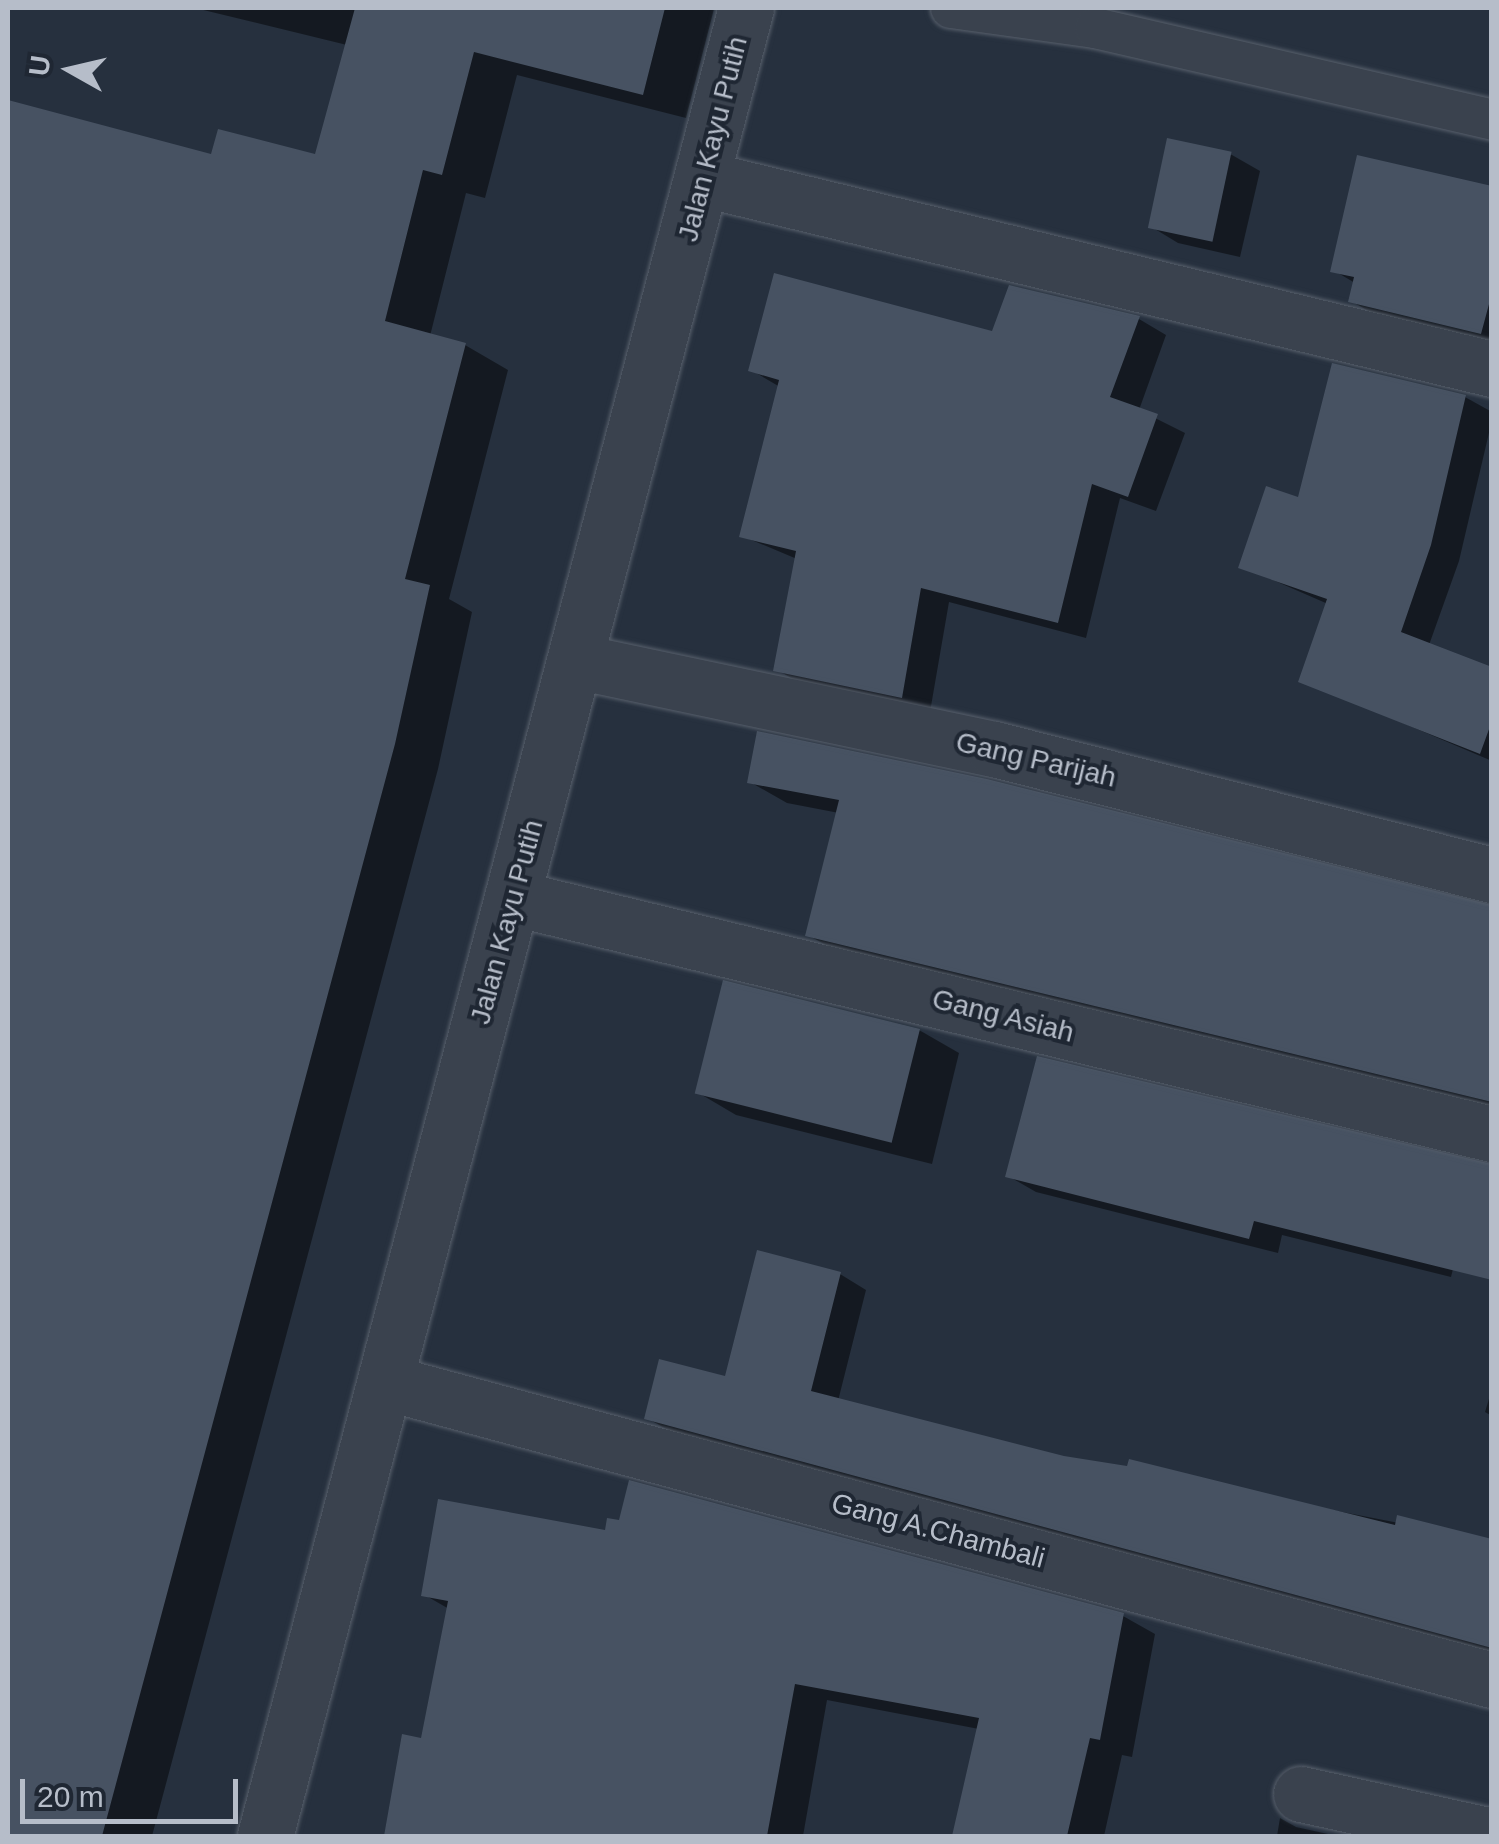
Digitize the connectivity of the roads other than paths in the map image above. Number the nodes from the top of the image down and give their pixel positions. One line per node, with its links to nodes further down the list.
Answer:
1 (746, 8): 4 (street, Jalan Kayu Putih)
2 (951, 8): 3 (lane)
3 (1492, 120)
4 (704, 179): 5 (street); 6 (street, Jalan Kayu Putih)
5 (1492, 369)
6 (576, 661): 7 (street, Gang Parijah); 8 (street, Jalan Kayu Putih)
7 (1492, 874)
8 (514, 898): 9 (street, Gang Asiah); 10 (street, Jalan Kayu Putih)
9 (1492, 1134)
10 (385, 1382): 11 (street, Gang A.Chambali); 13 (street, Jalan Kayu Putih)
11 (1492, 1680)
12 (1301, 1794): 14 (street)
13 (265, 1836)
14 (1492, 1836)

